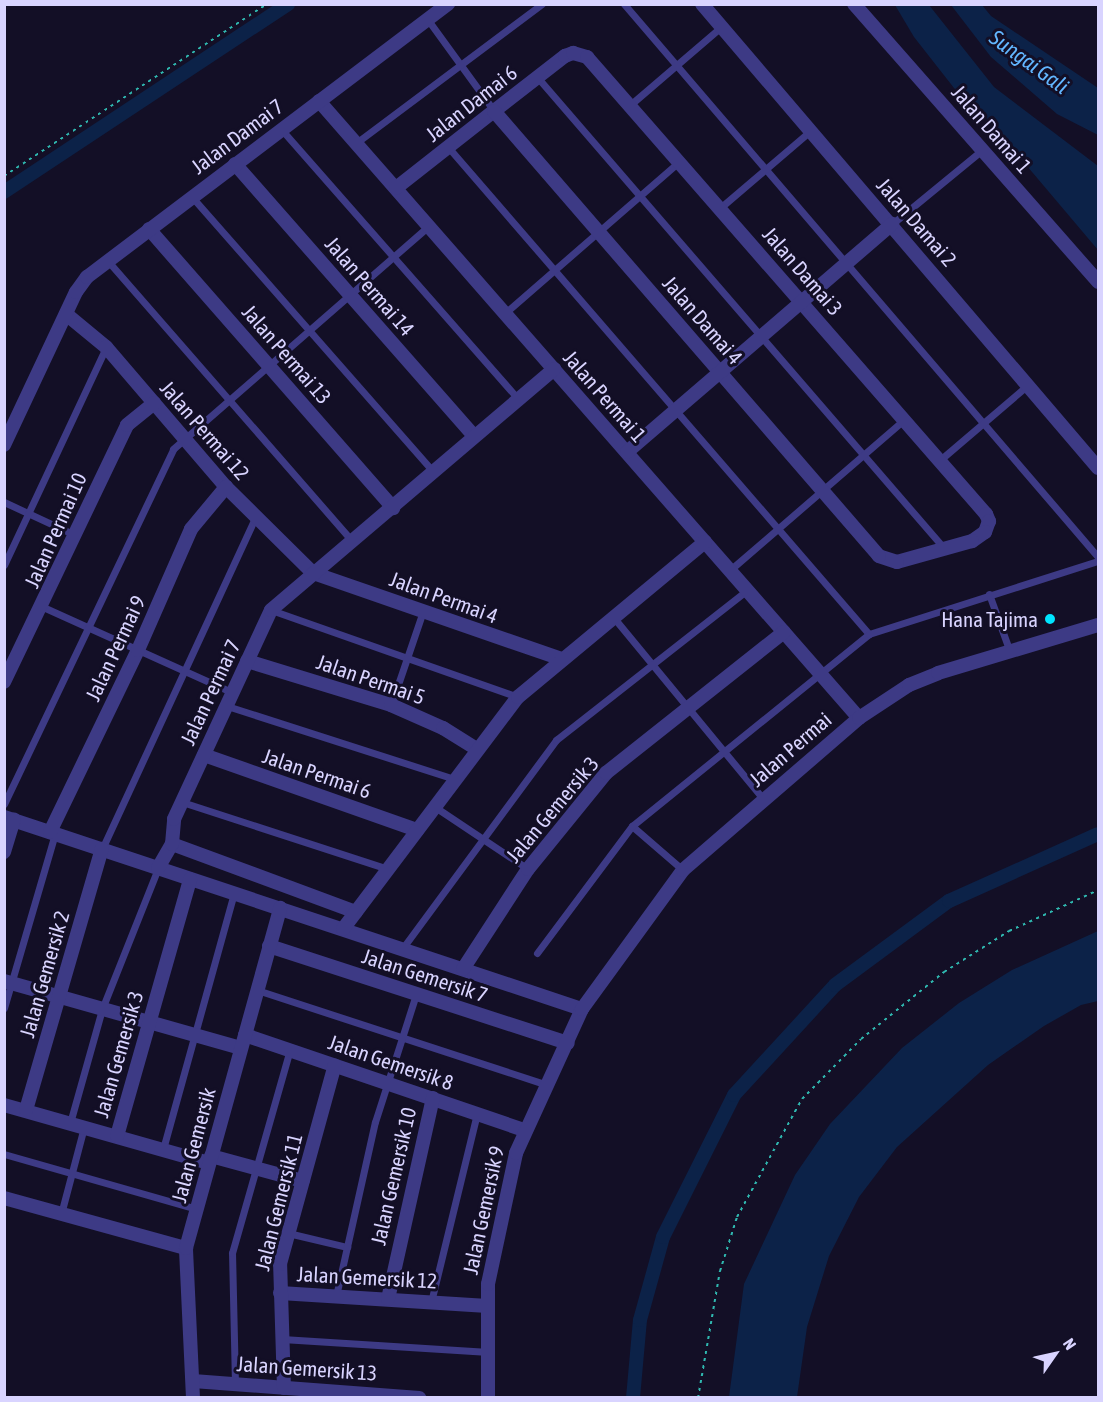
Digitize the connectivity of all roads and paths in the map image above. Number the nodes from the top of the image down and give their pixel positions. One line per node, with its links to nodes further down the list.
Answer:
1 (267, 4): 24 (path)
2 (448, 4): 7 (street, Jalan Damai 7)
3 (542, 4): 10 (lane)
4 (624, 4): 11 (lane)
5 (702, 4): 8 (street, Jalan Damai 2)
6 (854, 4): 20 (street, Jalan Damai 1)
7 (428, 20): 10 (lane); 13 (street, Jalan Damai 7)
8 (722, 27): 11 (lane); 17 (street, Jalan Damai 2)
9 (573, 53): 12 (street, Jalan Damai 6); 14 (street, Jalan Damai 3)
10 (462, 66): 15 (lane); 18 (lane)
11 (676, 66): 14 (lane); 23 (lane)
12 (538, 78): 15 (street, Jalan Damai 6); 27 (lane)
13 (319, 101): 16 (street, Jalan Damai 7); 18 (street, Jalan Permai 1)
14 (630, 105): 21 (street, Jalan Damai 3)
15 (494, 111): 19 (street, Jalan Damai 6); 32 (street, Jalan Damai 4)
16 (281, 129): 22 (street, Jalan Damai 7); 33 (lane)
17 (810, 131): 23 (lane); 29 (street, Jalan Damai 2)
18 (356, 143): 25 (street, Jalan Permai 1)
19 (448, 147): 25 (street, Jalan Damai 6); 36 (lane)
20 (982, 150): 29 (lane); 37 (street, Jalan Damai 1)
21 (679, 162): 27 (lane); 28 (street, Jalan Damai 3)
22 (235, 164): 26 (street, Jalan Damai 7); 38 (street, Jalan Permai 14)
23 (765, 169): 28 (lane); 35 (lane)
24 (4, 177)
25 (396, 188): 30 (street, Jalan Permai 1)
26 (192, 196): 31 (street, Jalan Damai 7); 42 (lane)
27 (640, 196): 32 (lane); 43 (lane)
28 (720, 208): 39 (street, Jalan Damai 3)
29 (892, 224): 35 (street); 48 (street, Jalan Damai 2)
30 (429, 226): 33 (lane); 40 (street, Jalan Permai 1)
31 (149, 228): 34 (street, Jalan Damai 7); 45 (street, Jalan Permai 13)
32 (599, 232): 36 (lane); 47 (street, Jalan Damai 4)
33 (394, 258): 38 (lane); 49 (lane)
34 (107, 260): 41 (street, Jalan Damai 7); 50 (lane)
35 (846, 263): 39 (street); 54 (lane)
36 (555, 270): 40 (lane); 52 (lane)
37 (1098, 282)
38 (350, 295): 42 (lane); 55 (street, Jalan Permai 14)
39 (801, 302): 43 (street); 53 (street, Jalan Damai 3)
40 (505, 313): 46 (street, Jalan Permai 1)
41 (66, 314): 44 (street, Jalan Permai 12); 57 (street, Jalan Damai 7)
42 (310, 331): 45 (lane); 62 (lane)
43 (761, 336): 47 (street); 59 (lane)
44 (106, 346): 51 (street, Jalan Permai 12); 67 (lane)
45 (269, 366): 50 (lane); 66 (street, Jalan Permai 13)
46 (554, 369): 49 (street, Jalan Permai 7); 58 (street, Jalan Permai 1)
47 (720, 372): 52 (street); 64 (street, Jalan Damai 4)
48 (1029, 383): 54 (lane); 61 (street, Jalan Damai 2)
49 (518, 399): 55 (street, Jalan Permai 7)
50 (230, 401): 56 (lane); 71 (lane)
51 (154, 403): 56 (street, Jalan Permai 12); 70 (street, Jalan Permai 10)
52 (676, 410): 58 (street); 69 (lane)
53 (904, 420): 59 (lane); 60 (street, Jalan Damai 3)
54 (983, 423): 60 (lane); 74 (lane)
55 (474, 436): 62 (street, Jalan Permai 7)
56 (186, 440): 63 (street, Jalan Permai 12); 85 (lane)
57 (4, 445)
58 (627, 452): 72 (street, Jalan Permai 1)
59 (863, 454): 64 (lane); 73 (lane)
60 (939, 460): 73 (street, Jalan Damai 3)
61 (1098, 468)
62 (434, 472): 66 (street, Jalan Permai 7)
63 (226, 487): 68 (street, Jalan Permai 12); 88 (street, Jalan Permai 9)
64 (822, 490): 69 (lane); 73 (street, Jalan Damai 4)
65 (4, 502): 67 (lane)
66 (393, 508): 71 (street, Jalan Permai 7)
67 (28, 513): 70 (lane); 75 (lane)
68 (255, 518): 77 (street, Jalan Permai 12); 95 (lane)
69 (778, 529): 76 (lane); 87 (lane)
70 (75, 536): 80 (street, Jalan Permai 10)
71 (353, 542): 77 (street, Jalan Permai 7)
72 (705, 542): 76 (street, Jalan Permai 1); 83 (street)
73 (943, 547)
74 (1098, 559): 79 (lane)
75 (4, 565)
76 (730, 570): 78 (street, Jalan Permai 1)
77 (313, 573): 81 (street, Jalan Permai 7); 82 (street, Jalan Permai 4)
78 (747, 590): 86 (street, Jalan Permai 1); 94 (lane)
79 (989, 594): 87 (lane); 89 (lane)
80 (43, 607): 85 (lane); 93 (street, Jalan Permai 10)
81 (271, 610): 90 (lane); 92 (street, Jalan Permai 7)
82 (423, 611): 90 (lane); 91 (street, Jalan Permai 4)
83 (614, 618): 91 (street); 94 (lane)
84 (1098, 625): 89 (street, Jalan Permai)
85 (90, 628): 88 (lane); 109 (lane)
86 (784, 632): 96 (street, Jalan Permai 1); 101 (street, Jalan Gemersik 3)
87 (869, 634): 96 (lane)
88 (138, 650): 95 (lane); 114 (street, Jalan Permai 9)
89 (1010, 652): 102 (street, Jalan Permai)
90 (407, 658): 98 (lane); 100 (lane)
91 (561, 659): 98 (street)
92 (247, 661): 99 (street, Jalan Permai 7); 100 (street, Jalan Permai 5)
93 (8, 663): 97 (street, Jalan Permai 10)
94 (651, 663): 101 (lane); 115 (lane)
95 (186, 672): 99 (lane); 117 (lane)
96 (822, 675): 102 (street, Jalan Permai 1); 104 (lane)
97 (4, 682)
98 (518, 697): 103 (street)
99 (229, 699): 105 (street, Jalan Permai 7); 106 (lane)
100 (391, 705): 103 (street, Jalan Permai 5)
101 (687, 707): 104 (lane); 121 (street, Jalan Gemersik 3)
102 (859, 718): 107 (street, Jalan Permai)
103 (476, 748): 106 (street)
104 (725, 752): 107 (lane); 112 (lane)
105 (204, 755): 108 (street, Jalan Permai 7); 113 (street, Jalan Permai 6)
106 (454, 779): 110 (street)
107 (764, 800): 122 (street, Jalan Permai)
108 (182, 802): 116 (street, Jalan Permai 7); 120 (lane)
109 (4, 804)
110 (434, 807): 113 (street); 115 (lane)
111 (9, 818): 114 (street); 118 (street)
112 (632, 826): 122 (lane); 131 (lane)
113 (417, 830): 120 (street)
114 (52, 833): 117 (street); 133 (lane)
115 (483, 840): 121 (lane); 130 (lane)
116 (172, 844): 119 (street, Jalan Permai 7); 127 (street)
117 (102, 849): 119 (street); 136 (street, Jalan Gemersik 2)
118 (4, 852)
119 (158, 868): 123 (street); 138 (lane)
120 (388, 869): 127 (street)
121 (528, 869): 132 (street, Jalan Gemersik 3)
122 (683, 870): 139 (street, Jalan Permai)
123 (190, 879): 125 (street); 140 (street, Jalan Gemersik 3)
124 (1098, 890): 183 (path)
125 (234, 893): 126 (street); 141 (lane)
126 (280, 908): 128 (street); 129 (street, Jalan Gemersik)
127 (356, 912): 128 (street)
128 (343, 929): 130 (street)
129 (269, 946): 134 (street, Jalan Gemersik); 135 (street, Jalan Gemersik 7)
130 (402, 949): 132 (street)
131 (537, 953)
132 (463, 969): 139 (street)
133 (8, 982): 136 (street, Jalan Gemersik 8); 137 (lane)
134 (257, 990): 142 (lane); 143 (street, Jalan Gemersik)
135 (416, 994): 142 (lane); 144 (street, Jalan Gemersik 7)
136 (59, 997): 138 (street, Jalan Gemersik 8); 151 (street, Jalan Gemersik 2)
137 (4, 1008)
138 (102, 1009): 140 (street, Jalan Gemersik 8); 153 (lane)
139 (582, 1009): 144 (street, Jalan Gemersik 9)
140 (149, 1022): 141 (street, Jalan Gemersik 8); 156 (street, Jalan Gemersik 3)
141 (194, 1035): 143 (street, Jalan Gemersik 8); 157 (lane)
142 (402, 1040): 147 (lane); 148 (lane)
143 (243, 1041): 145 (street, Jalan Gemersik 8); 159 (street, Jalan Gemersik)
144 (568, 1043): 148 (street, Jalan Gemersik 9)
145 (290, 1050): 146 (street, Jalan Gemersik 8); 160 (lane)
146 (334, 1065): 147 (street, Jalan Gemersik 8); 162 (street, Jalan Gemersik 11)
147 (387, 1083): 149 (street, Jalan Gemersik 8); 167 (lane)
148 (548, 1085): 155 (street, Jalan Gemersik 9)
149 (433, 1098): 152 (street, Jalan Gemersik 8); 171 (street, Jalan Gemersik 10)
150 (4, 1104): 151 (street)
151 (26, 1110): 153 (street)
152 (477, 1113): 155 (street, Jalan Gemersik 8); 172 (lane)
153 (70, 1123): 154 (street)
154 (84, 1127): 156 (street); 161 (lane)
155 (524, 1130): 173 (street, Jalan Gemersik 9)
156 (117, 1136): 157 (street)
157 (163, 1149): 159 (street)
158 (4, 1154): 161 (lane)
159 (210, 1159): 160 (street); 164 (street, Jalan Gemersik)
160 (255, 1168): 162 (street); 177 (lane)
161 (72, 1173): 164 (lane); 165 (lane)
162 (303, 1181): 166 (street, Jalan Gemersik 11)
163 (4, 1198): 165 (street)
164 (197, 1209): 168 (street, Jalan Gemersik)
165 (61, 1214): 168 (street)
166 (288, 1233): 167 (lane); 169 (street, Jalan Gemersik 11)
167 (347, 1247): 170 (lane)
168 (186, 1248): 176 (street, Jalan Gemersik)
169 (280, 1293): 170 (street, Jalan Gemersik 12); 174 (street, Jalan Gemersik 11)
170 (336, 1296): 171 (street, Jalan Gemersik 12)
171 (388, 1299): 172 (street, Jalan Gemersik 12)
172 (431, 1302): 173 (street, Jalan Gemersik 12)
173 (488, 1306): 175 (street, Jalan Gemersik 9)
174 (282, 1339): 175 (lane); 178 (street, Jalan Gemersik 11)
175 (489, 1352): 182 (street, Jalan Gemersik 9)
176 (193, 1381): 177 (street, Jalan Gemersik 13); 180 (street, Jalan Gemersik)
177 (235, 1384): 178 (street, Jalan Gemersik 13)
178 (284, 1388): 179 (street, Jalan Gemersik 13)
179 (343, 1395): 181 (street, Jalan Gemersik 13)
180 (193, 1398)
181 (419, 1398)
182 (488, 1398)
183 (698, 1398)

